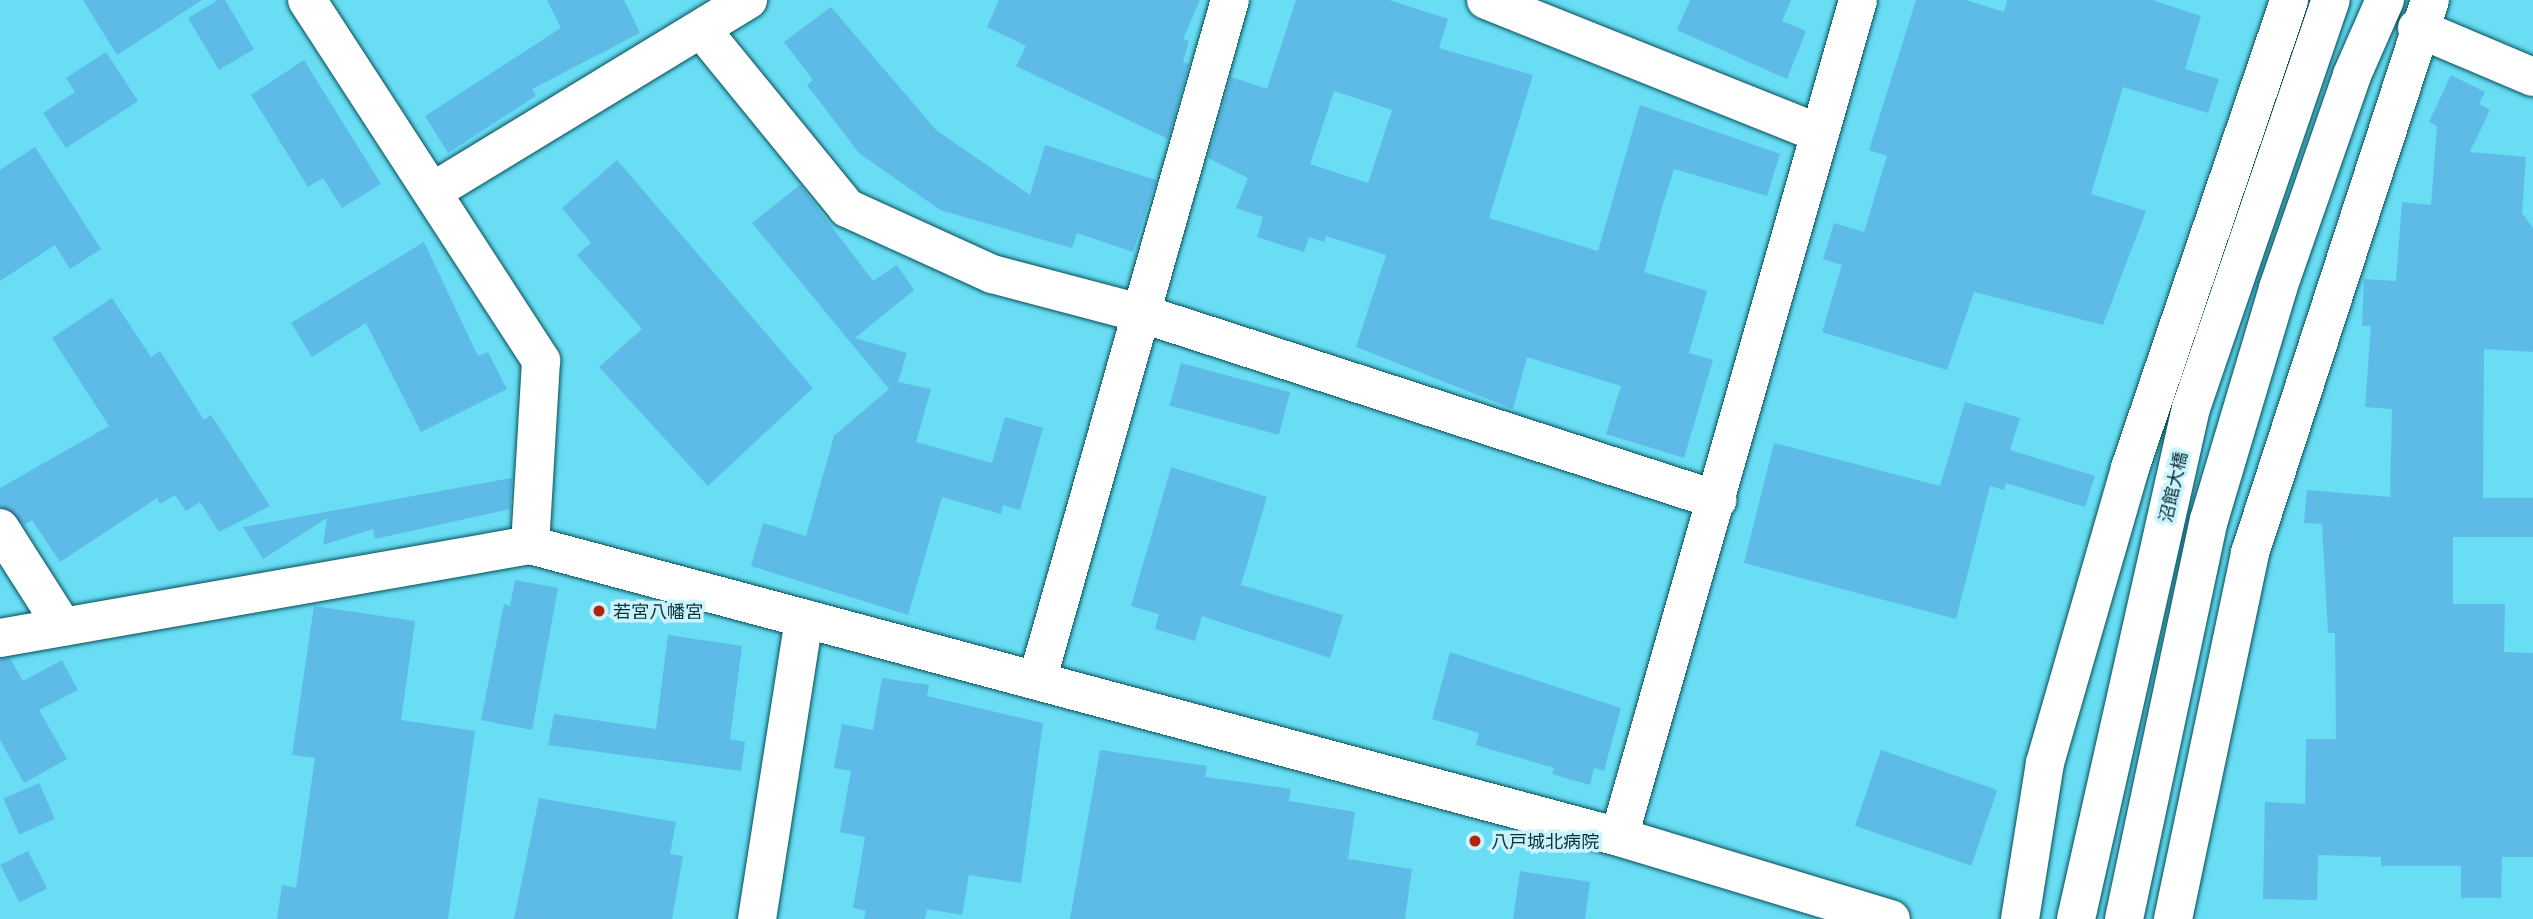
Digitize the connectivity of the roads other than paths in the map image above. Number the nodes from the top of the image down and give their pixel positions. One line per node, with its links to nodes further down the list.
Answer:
1 (307, 0): 13 (street)
2 (748, 0): 10 (street)
3 (1230, 0): 14 (street)
4 (1486, 0): 12 (street)
5 (1858, 0): 12 (street)
6 (2288, 0): 25 (street)
7 (2331, 0): 26 (street, 沼館大橋)
8 (2385, 0): 27 (street)
9 (2423, 14): 11 (street); 28 (street)
10 (702, 30): 13 (street); 14 (street)
11 (2533, 77)
12 (1819, 133): 15 (street)
13 (432, 192): 17 (street)
14 (1140, 313): 15 (street); 21 (street)
15 (1717, 500): 22 (street)
16 (0, 528): 19 (street)
17 (530, 545): 18 (street); 19 (street)
18 (804, 619): 21 (street); 23 (street)
19 (63, 627): 20 (street)
20 (0, 638)
21 (1037, 681): 22 (street)
22 (1619, 837): 24 (street)
23 (757, 919)
24 (1891, 919)
25 (2020, 919)
26 (2077, 919)
27 (2124, 919)
28 (2173, 919)

